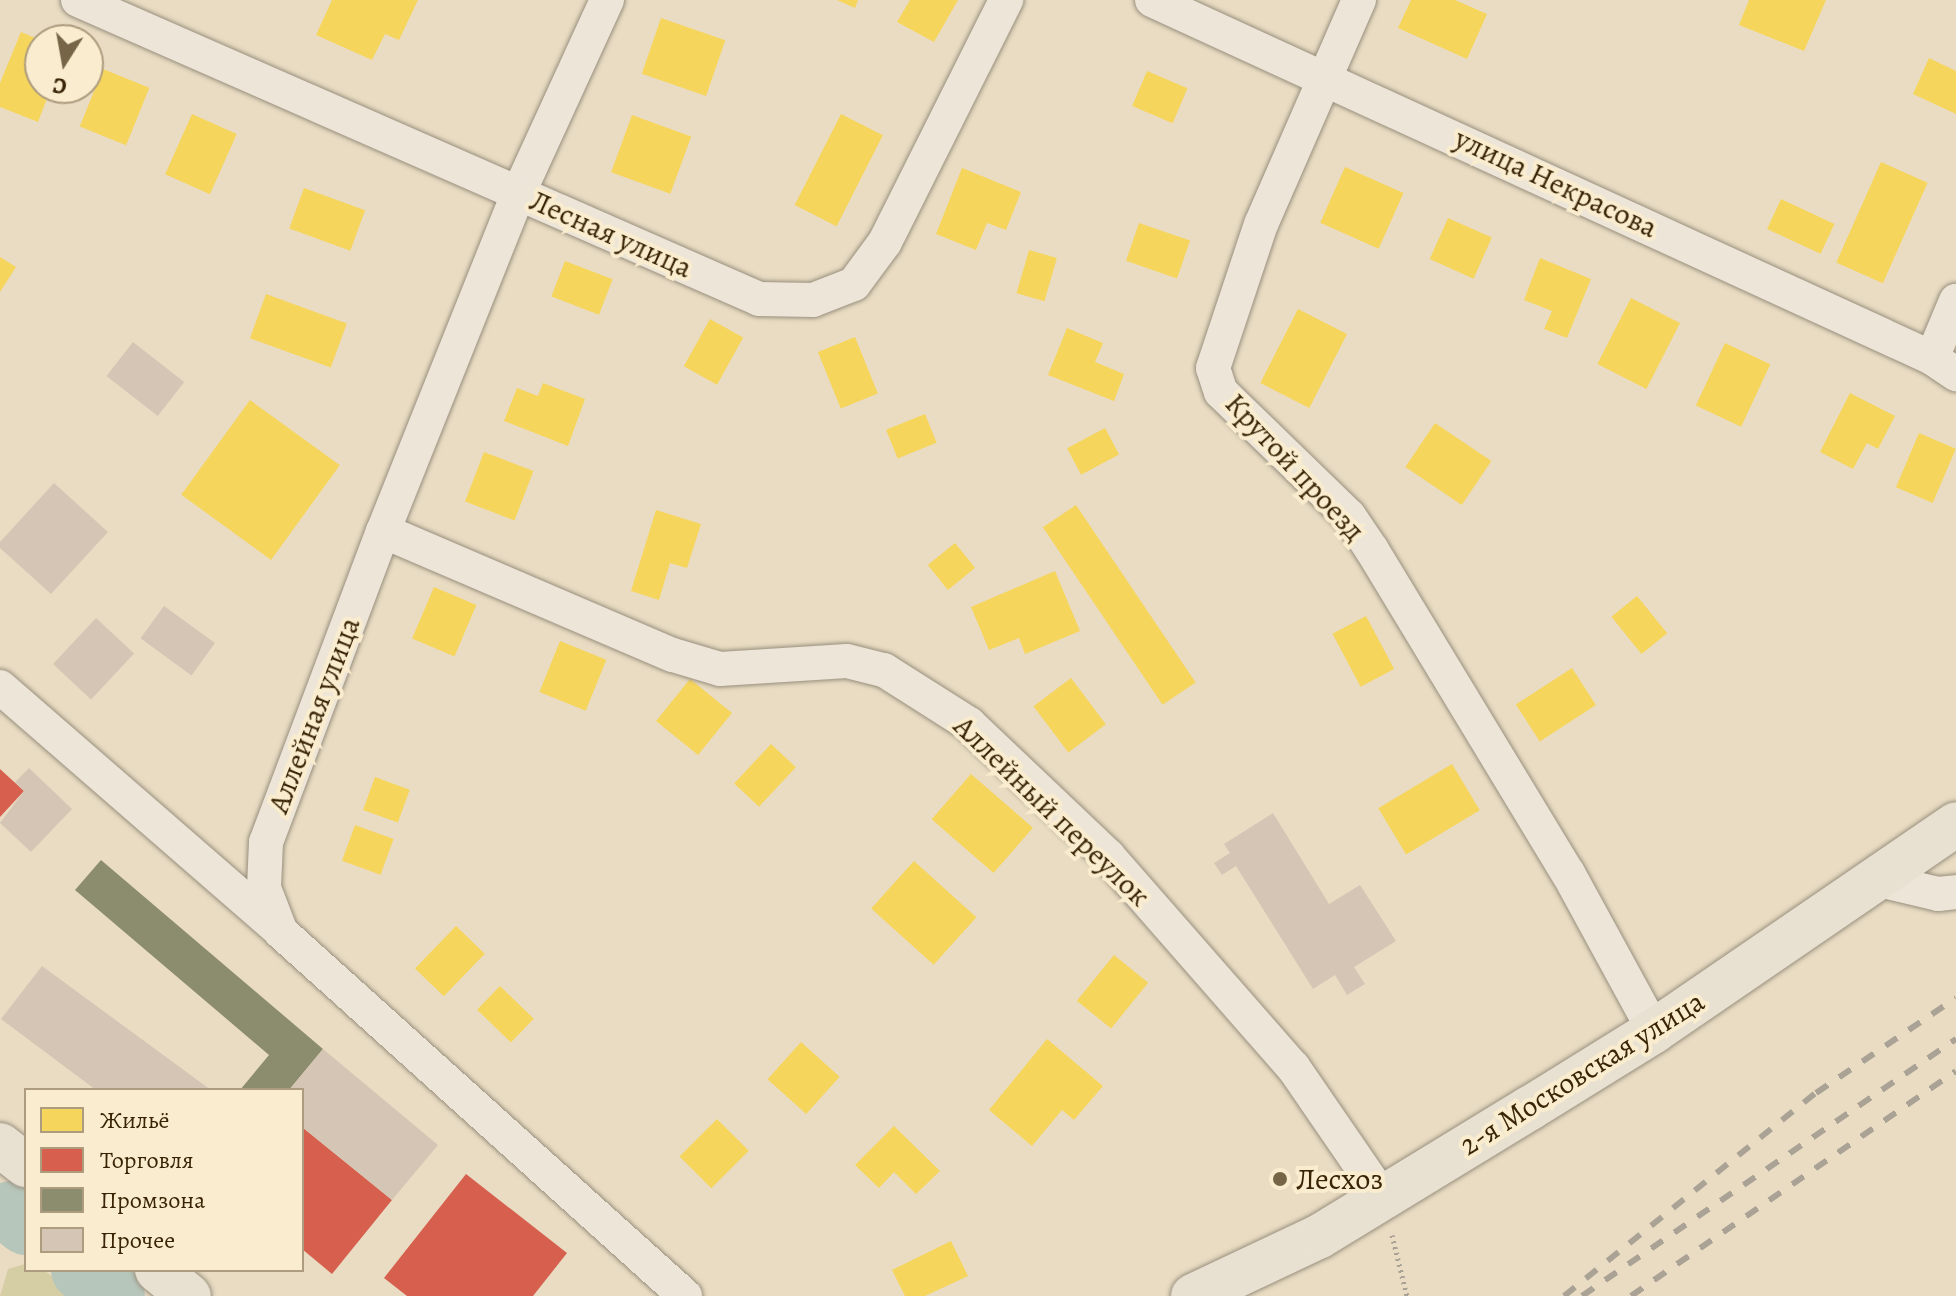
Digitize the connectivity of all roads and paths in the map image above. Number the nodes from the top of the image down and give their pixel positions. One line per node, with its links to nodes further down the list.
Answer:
1 (78, 0): 7 (street, Лесная улица)
2 (607, 0): 7 (street, Аллейная улица)
3 (1006, 0): 7 (street, Лесная улица)
4 (1152, 0): 6 (street, улица Некрасова)
5 (1359, 0): 6 (street, Крутой проезд)
6 (1326, 77): 9 (street, улица Некрасова); 16 (street, Крутой проезд)
7 (518, 194): 10 (street, Аллейная улица)
8 (1956, 301): 9 (street)
9 (1944, 366)
10 (383, 531): 15 (street, Аллейная улица); 19 (street, Аллейный переулок)
11 (0, 687): 15 (street)
12 (1956, 824): 13 (main road, 2-я Московская улица)
13 (1875, 879): 14 (street); 16 (main road, 2-я Московская улица)
14 (1956, 892)
15 (281, 932): 22 (street, Аллейная улица)
16 (1654, 1031): 19 (main road, 2-я Московская улица)
17 (0, 1145): 18 (main road)
18 (24, 1163)
19 (1383, 1198): 23 (main road, 2-я Московская улица); 24 (path)
20 (159, 1272): 21 (main road)
21 (189, 1296)
22 (685, 1296)
23 (1193, 1296)
24 (1407, 1296)

